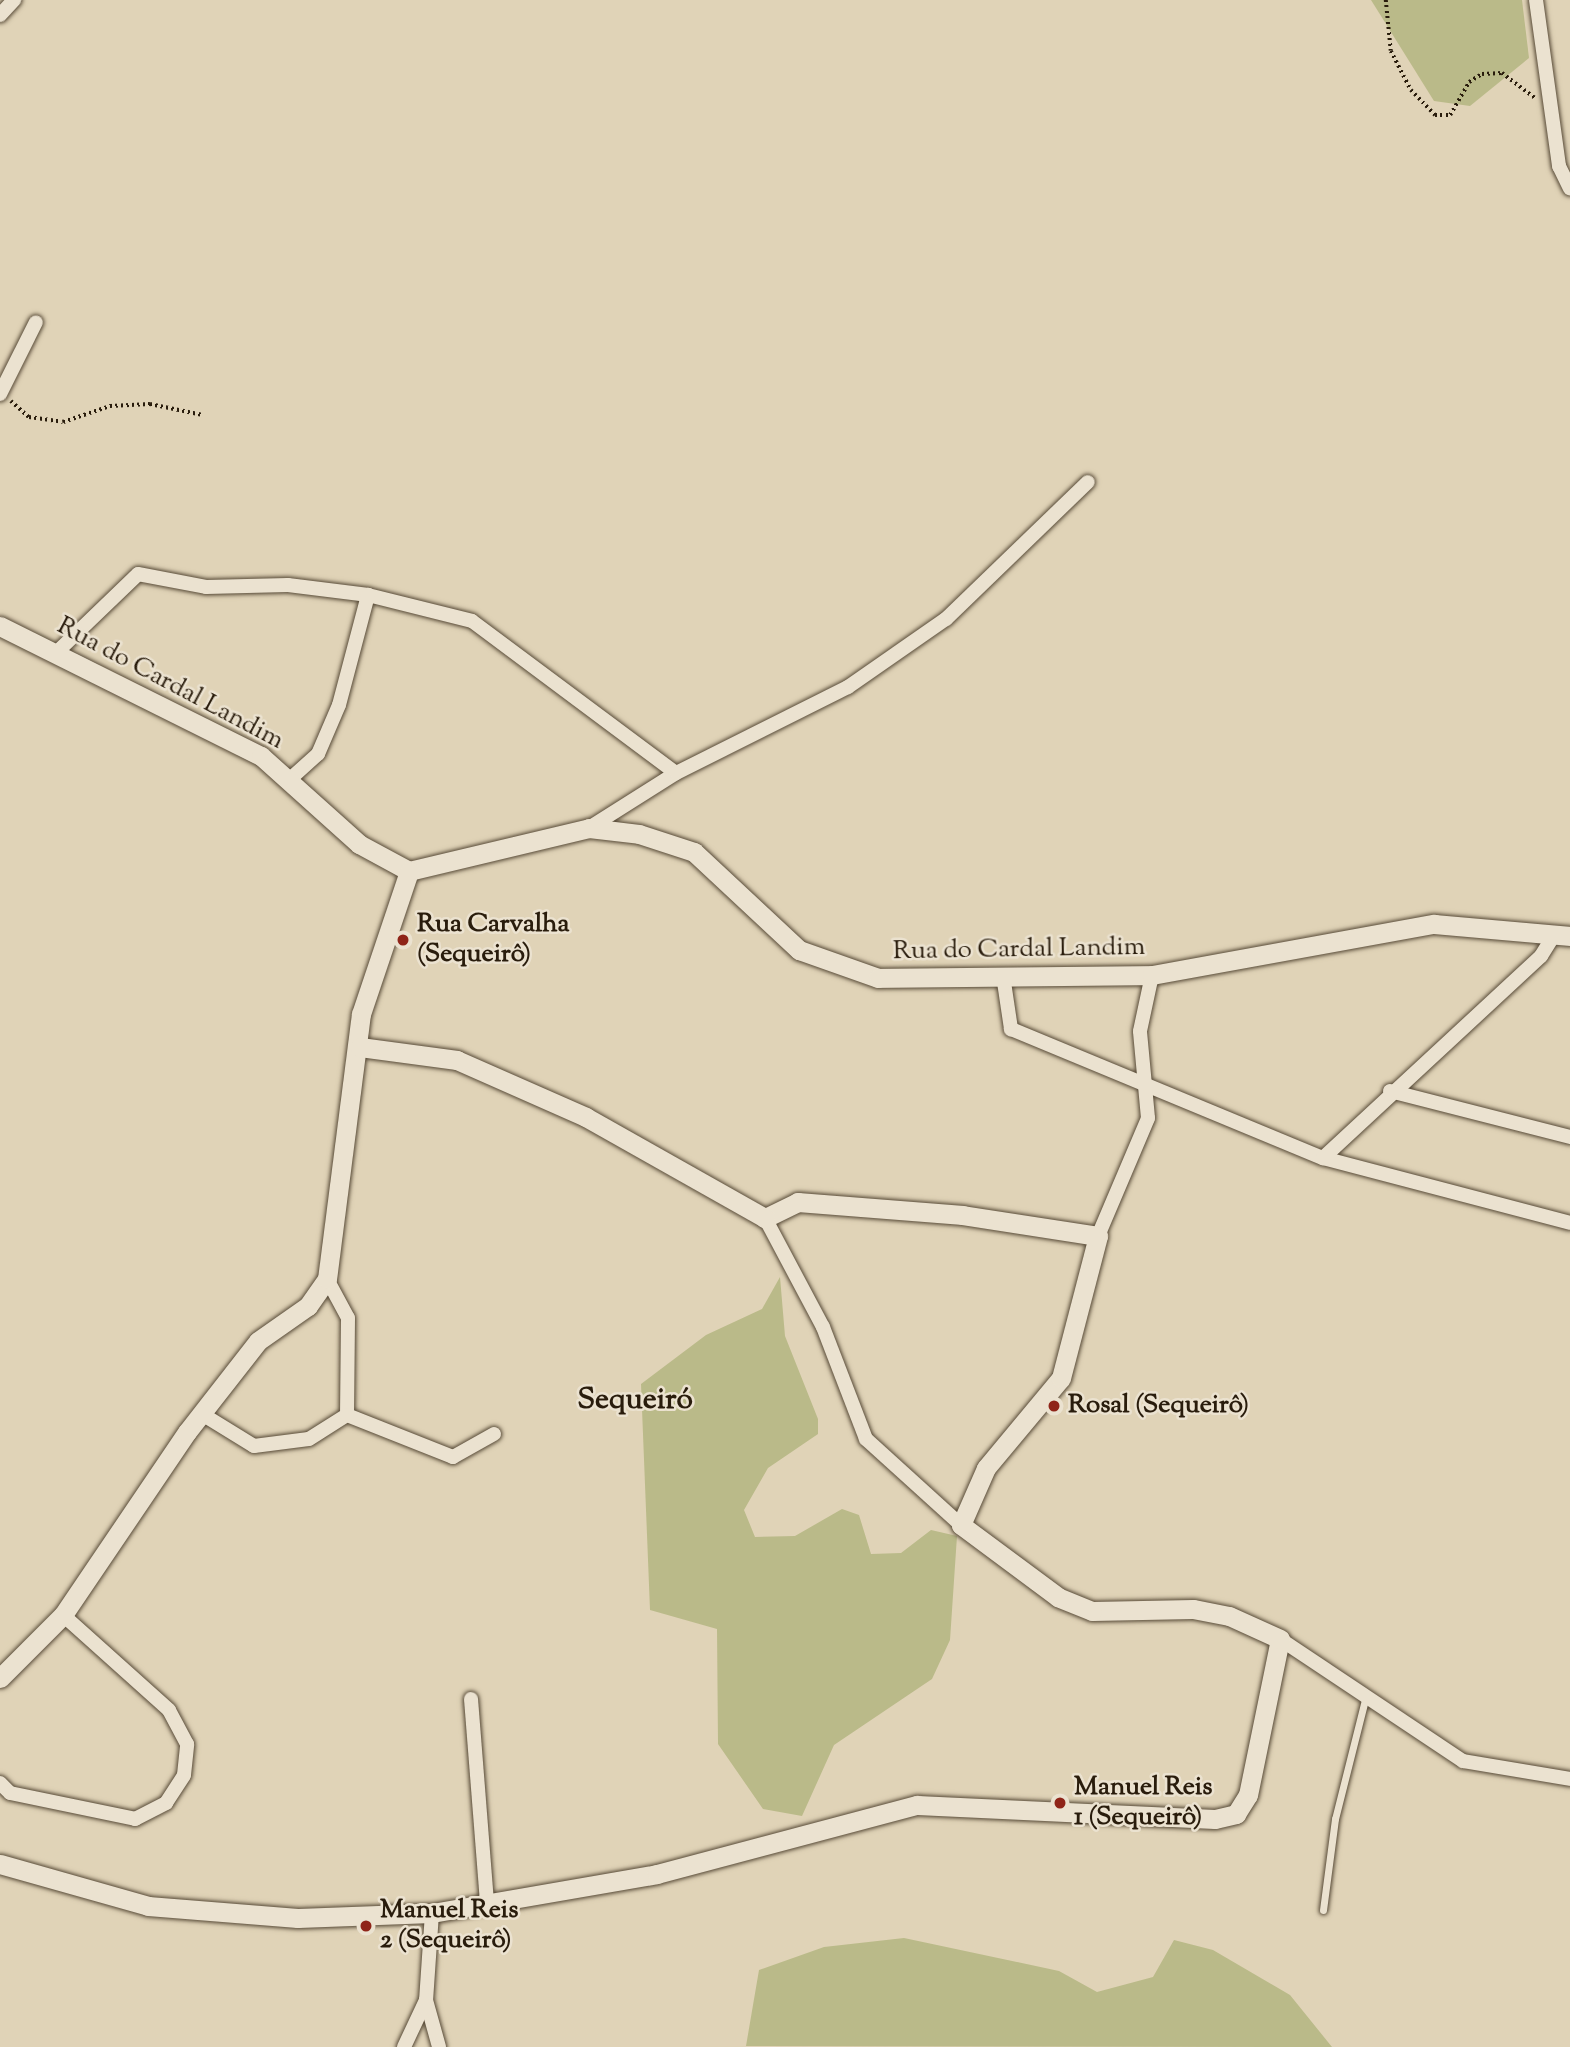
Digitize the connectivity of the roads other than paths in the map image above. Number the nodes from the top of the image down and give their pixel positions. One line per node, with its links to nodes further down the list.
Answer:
1 (14, 0): 3 (street)
2 (1536, 0): 4 (street)
3 (0, 15)
4 (1570, 190)
5 (36, 322): 6 (street)
6 (1, 393)
7 (1088, 482): 11 (street)
8 (368, 595): 10 (street); 11 (street); 12 (street)
9 (0, 626): 10 (street, Rua do Cardal Landim)
10 (57, 652): 12 (street, Rua do Cardal Landim)
11 (676, 773): 13 (street)
12 (289, 780): 14 (street, Rua do Cardal Landim)
13 (589, 828): 14 (street, Rua do Cardal Landim); 17 (street, Rua do Cardal Landim)
14 (409, 871): 18 (street)
15 (1562, 935): 16 (street, Rua do Cardal Landim); 20 (street)
16 (1152, 975): 17 (street, Rua do Cardal Landim); 19 (street)
17 (1003, 982): 19 (street)
18 (360, 1047): 23 (street); 26 (street)
19 (1143, 1083): 22 (street); 25 (street)
20 (1390, 1091): 21 (street); 22 (street)
21 (1570, 1138)
22 (1323, 1158): 24 (street)
23 (765, 1218): 25 (street); 30 (street)
24 (1570, 1223)
25 (1098, 1236): 30 (street)
26 (327, 1279): 27 (street); 28 (street)
27 (201, 1414): 28 (street); 31 (street)
28 (347, 1415): 29 (street)
29 (494, 1434)
30 (961, 1525): 32 (street)
31 (63, 1615): 33 (street); 37 (street)
32 (1280, 1639): 34 (street); 39 (street)
33 (0, 1678)
34 (1366, 1695): 36 (street); 40 (lane)
35 (471, 1699): 39 (street)
36 (1570, 1779)
37 (0, 1783)
38 (0, 1864): 41 (street)
39 (487, 1903): 41 (street)
40 (1323, 1910)
41 (432, 1913): 42 (street)
42 (426, 2000): 43 (street); 44 (street)
43 (404, 2047)
44 (439, 2047)

